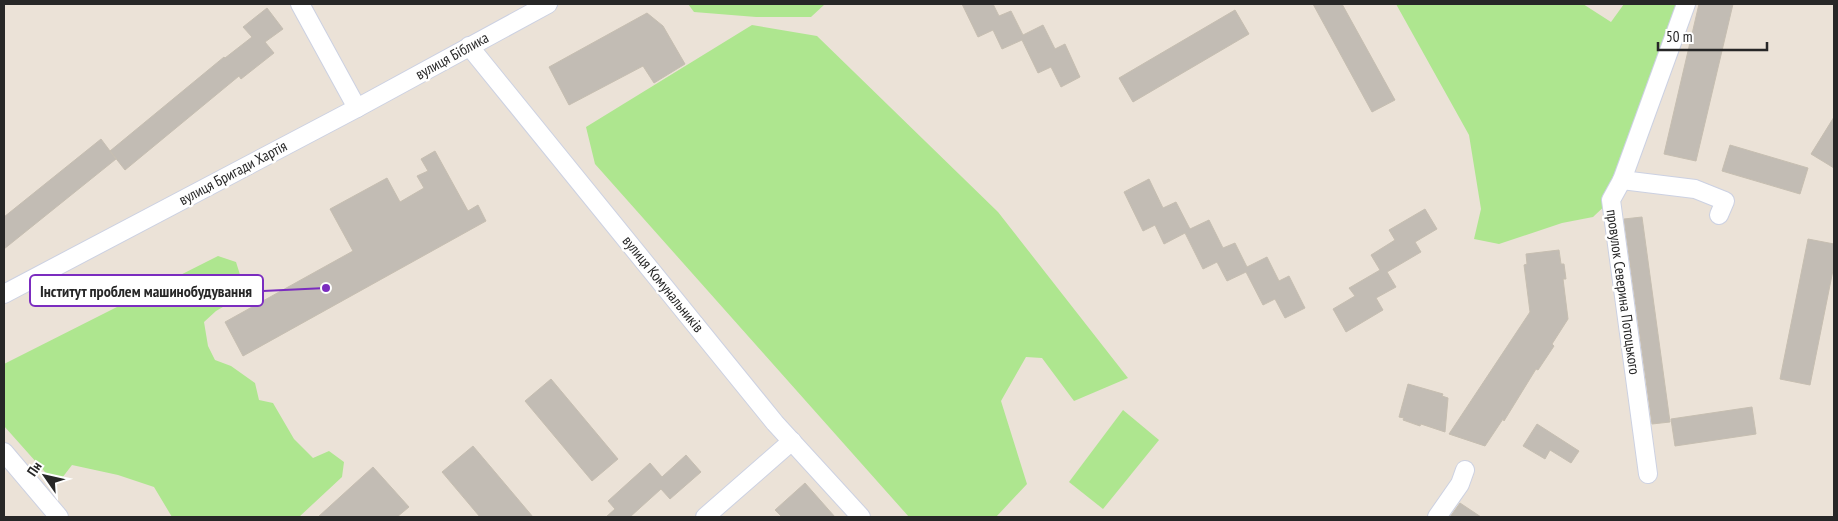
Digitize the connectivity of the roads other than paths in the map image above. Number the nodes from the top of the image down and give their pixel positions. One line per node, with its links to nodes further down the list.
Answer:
1 (300, 4): 5 (street)
2 (548, 4): 4 (street, вулиця Біблика)
3 (1686, 4): 6 (street, провулок Северина Потоцького)
4 (470, 46): 5 (street, вулиця Біблика); 9 (street, вулиця Комунальників)
5 (357, 108): 8 (street, вулиця Бригади Хартія)
6 (1622, 180): 7 (street); 12 (street, провулок Северина Потоцького)
7 (1719, 215)
8 (4, 294)
9 (792, 441): 14 (street); 15 (street, вулиця Комунальників)
10 (4, 452): 13 (street)
11 (1465, 470): 16 (street)
12 (1648, 474)
13 (59, 517)
14 (705, 517)
15 (861, 517)
16 (1437, 517)

